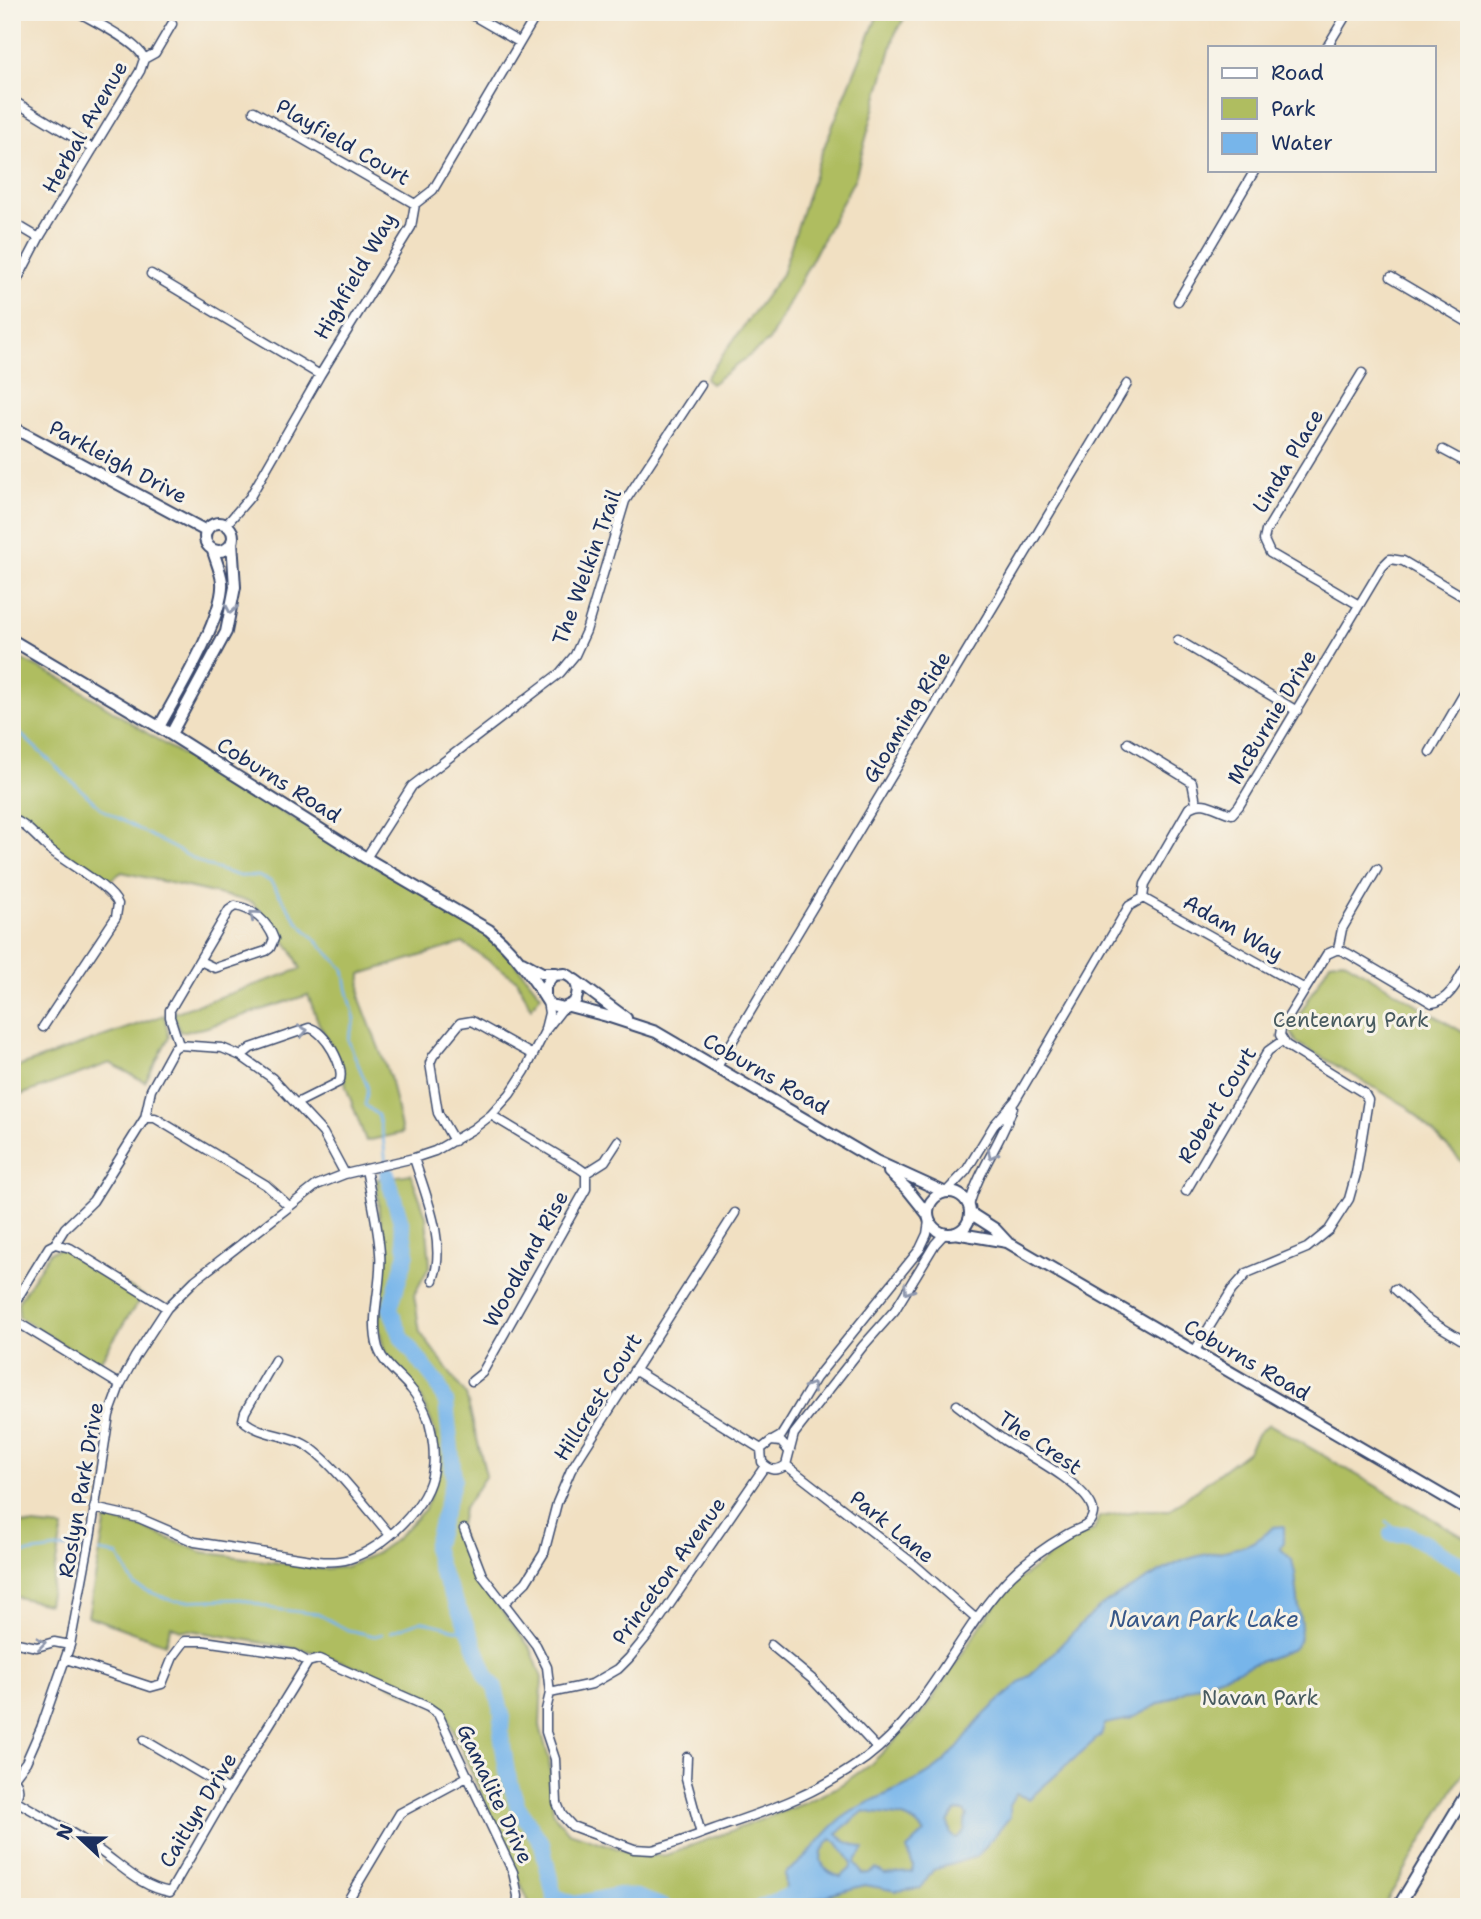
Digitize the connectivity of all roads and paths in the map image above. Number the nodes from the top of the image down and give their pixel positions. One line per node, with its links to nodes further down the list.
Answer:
1 (78, 12): 8 (street)
2 (467, 12): 6 (street)
3 (538, 12): 6 (street, Highfield Way)
4 (1348, 12): 7 (street)
5 (172, 24): 8 (street, Herbal Avenue)
6 (519, 42): 13 (street, Highfield Way)
7 (1328, 46)
8 (144, 59): 11 (street, Herbal Avenue)
9 (12, 100): 11 (street)
10 (254, 111): 13 (street, Playfield Court)
11 (93, 149): 15 (street, Herbal Avenue)
12 (1254, 172): 19 (street)
13 (415, 204): 22 (street, Highfield Way)
14 (12, 222): 15 (street)
15 (39, 238): 18 (street, Herbal Avenue)
16 (151, 274): 22 (street)
17 (1391, 278): 20 (street)
18 (12, 290)
19 (1178, 301)
20 (1469, 323)
21 (1362, 373): 33 (street, Linda Place)
22 (320, 375): 28 (street, Highfield Way)
23 (1128, 384): 63 (street, Gloaming Ride)
24 (701, 385): 44 (street, The Welkin Trail)
25 (12, 427): 29 (street, Parkleigh Drive)
26 (1443, 450): 27 (street)
27 (1469, 464)
28 (226, 525): 29 (street); 30 (street)
29 (206, 531): 31 (street)
30 (232, 541): 31 (street); 39 (street, one-way to 39)
31 (213, 551): 38 (street)
32 (1469, 600): 33 (street, McBurnie Drive)
33 (1359, 605): 37 (street, McBurnie Drive)
34 (12, 640): 38 (street, Coburns Road)
35 (1178, 640): 37 (street)
36 (1469, 685): 41 (street)
37 (1297, 711): 42 (street, McBurnie Drive)
38 (159, 727): 39 (street, Coburns Road)
39 (171, 734): 44 (street, Coburns Road)
40 (1128, 743): 42 (street)
41 (1430, 752)
42 (1196, 803): 46 (street)
43 (12, 819): 57 (street)
44 (366, 858): 49 (street, Coburns Road)
45 (1377, 869): 47 (street)
46 (1143, 898): 53 (street, Adam Way); 64 (street)
47 (1338, 949): 50 (street); 53 (street)
48 (200, 961): 48 (street, one-way to 48); 60 (street)
49 (520, 961): 51 (street, Coburns Road); 54 (street, Coburns Road)
50 (1469, 961)
51 (559, 974): 52 (street); 54 (street)
52 (575, 980): 55 (street); 56 (street, Coburns Road)
53 (1305, 989): 59 (street)
54 (546, 1000): 55 (street); 58 (street, Roslyn Park Drive)
55 (566, 1007): 56 (street, Coburns Road); 58 (street, Roslyn Park Drive)
56 (635, 1024): 63 (street, Coburns Road)
57 (43, 1027)
58 (545, 1031): 61 (street, Roslyn Park Drive)
59 (1282, 1041): 75 (street, Robert Court); 90 (street)
60 (179, 1045): 62 (street); 67 (street)
61 (533, 1055): 66 (street, Roslyn Park Drive); 68 (street)
62 (241, 1056): 65 (street); 65 (street, one-way to 65)
63 (717, 1067): 71 (street, Coburns Road)
64 (1016, 1101): 76 (street); 78 (street, one-way to 78)
65 (297, 1103): 74 (street)
66 (491, 1115): 68 (street, Roslyn Park Drive); 73 (street, Woodland Rise)
67 (145, 1118): 77 (street); 83 (street)
68 (454, 1140): 70 (street, Roslyn Park Drive)
69 (618, 1142): 73 (street)
70 (414, 1158): 72 (street, Roslyn Park Drive); 84 (street)
71 (876, 1161): 76 (street, Coburns Road); 80 (street, Coburns Road)
72 (366, 1169): 74 (street, Roslyn Park Drive); 104 (street)
73 (586, 1173): 93 (street, Woodland Rise)
74 (345, 1174): 77 (street, Roslyn Park Drive)
75 (1186, 1191)
76 (946, 1192): 78 (street); 80 (street)
77 (289, 1206): 87 (street, Roslyn Park Drive)
78 (969, 1209): 81 (street); 82 (street, Coburns Road)
79 (735, 1213): 92 (street, Hillcrest Court)
80 (928, 1218): 81 (street); 96 (street, one-way to 80)
81 (950, 1233): 82 (street, Coburns Road); 98 (street, one-way to 98)
82 (1007, 1242): 90 (street, Coburns Road)
83 (55, 1244): 86 (street); 87 (street)
84 (433, 1280)
85 (1395, 1289): 89 (street)
86 (12, 1307)
87 (167, 1308): 94 (street, Roslyn Park Drive)
88 (12, 1319): 94 (street)
89 (1469, 1343)
90 (1194, 1352): 102 (street, Coburns Road)
91 (275, 1360): 104 (street)
92 (634, 1370): 97 (street); 105 (street, Hillcrest Court)
93 (472, 1381)
94 (120, 1385): 101 (street, Roslyn Park Drive)
95 (957, 1405): 106 (street, The Crest)
96 (771, 1441): 97 (street); 98 (street)
97 (761, 1449): 100 (street)
98 (789, 1451): 99 (street)
99 (786, 1465): 100 (street); 106 (street, Park Lane)
100 (765, 1466): 112 (street, Princeton Avenue)
101 (94, 1508): 104 (street); 108 (street, Roslyn Park Drive)
102 (1469, 1511)
103 (464, 1529): 105 (street)
104 (390, 1535)
105 (504, 1603): 112 (street)
106 (975, 1618): 114 (street)
107 (12, 1642): 108 (street, one-way to 108)
108 (70, 1645): 110 (street, Roslyn Park Drive)
109 (771, 1645): 114 (street)
110 (66, 1659): 111 (street, Gamalite Drive); 117 (street, Roslyn Park Drive)
111 (308, 1662): 116 (street, Gamalite Drive); 119 (street, Caitlyn Drive)
112 (550, 1693): 121 (street)
113 (144, 1740): 119 (street)
114 (877, 1748): 121 (street)
115 (687, 1758): 121 (street)
116 (470, 1776): 122 (street); 123 (street, Gamalite Drive)
117 (13, 1778): 120 (street)
118 (1469, 1789): 124 (street)
119 (229, 1790): 120 (street, Caitlyn Drive)
120 (14, 1801)
121 (701, 1834)
122 (344, 1907)
123 (517, 1907)
124 (1398, 1907)

